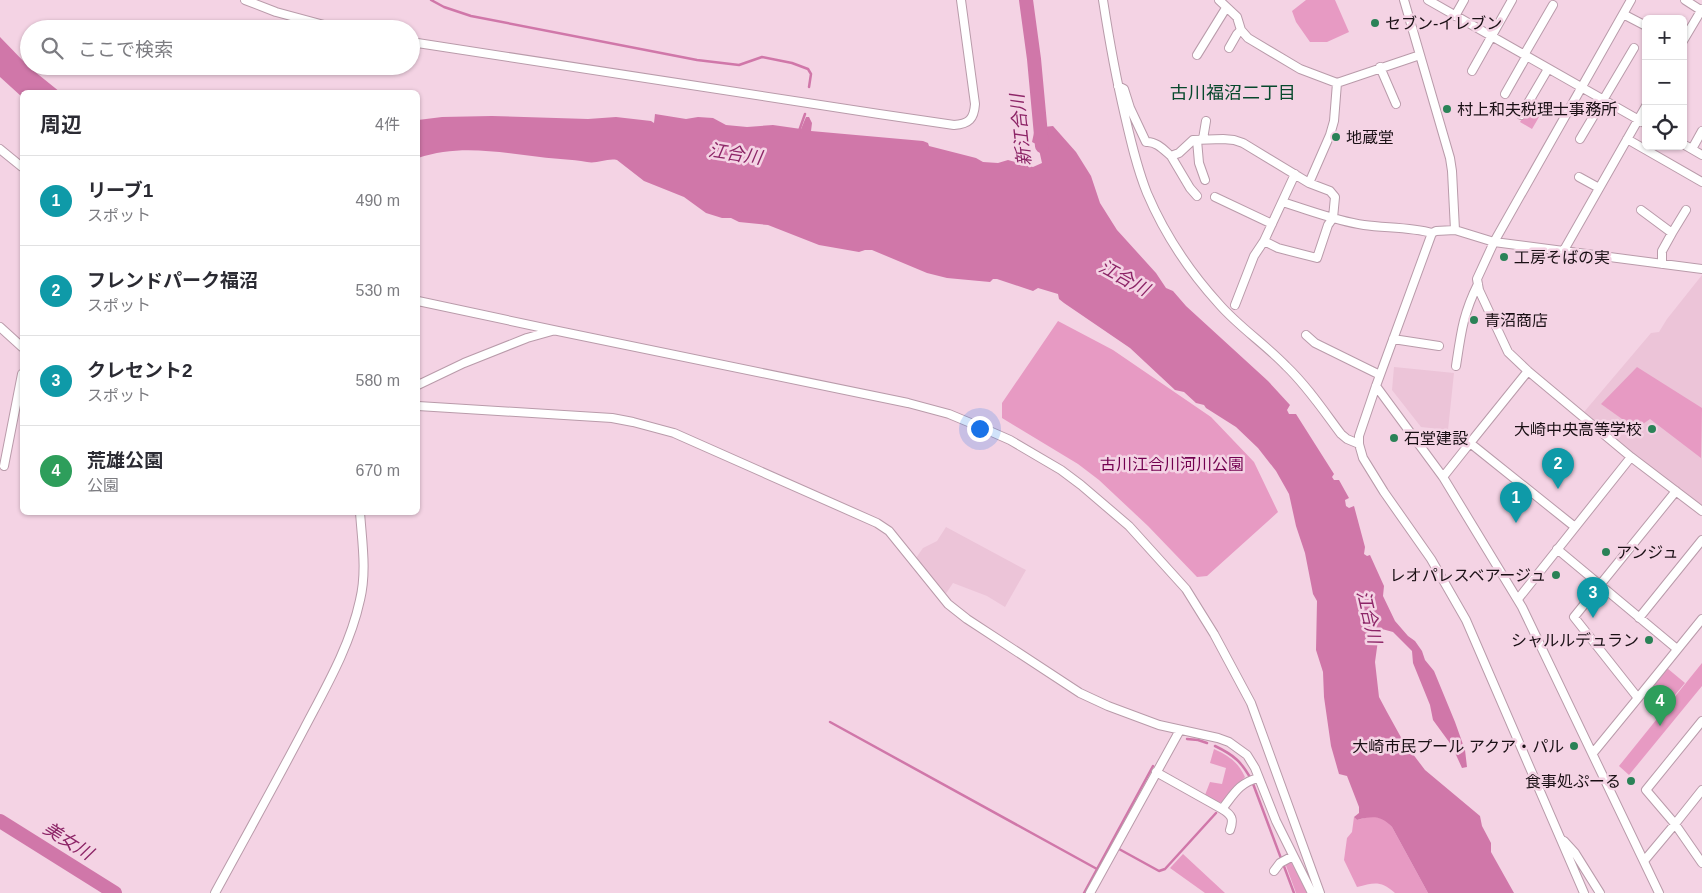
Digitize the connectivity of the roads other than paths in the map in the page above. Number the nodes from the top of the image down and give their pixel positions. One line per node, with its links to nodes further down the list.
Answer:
1 (245, 0): 15 (street)
2 (960, 0): 20 (street)
3 (1103, 0): 30 (street)
4 (1404, 0): 24 (street)
5 (1428, 0): 14 (street)
6 (1464, 0): 14 (street)
7 (1512, 0): 19 (street)
8 (1632, 0): 13 (street)
9 (1685, 0): 12 (street)
10 (1225, 3): 17 (street); 23 (street)
11 (1553, 5): 25 (street)
12 (1702, 10): 18 (street)
13 (1623, 14): 16 (street); 31 (street)
14 (1455, 16): 19 (street)
15 (306, 20)
16 (1642, 24)
17 (1241, 30): 21 (street); 29 (street)
18 (1687, 34)
19 (1491, 36): 25 (street); 28 (street)
20 (420, 43)
21 (1229, 48)
22 (1634, 48): 33 (street)
23 (1197, 55)
24 (1420, 55): 26 (street); 63 (street)
25 (1525, 56): 27 (street); 32 (street)
26 (1380, 68): 29 (street); 34 (street)
27 (1548, 69): 31 (street); 36 (street)
28 (1472, 71)
29 (1337, 83): 54 (street)
30 (1118, 86): 48 (street); 88 (street)
31 (1581, 88): 33 (street); 67 (street)
32 (1505, 94)
33 (1603, 100): 37 (street); 42 (street)
34 (1396, 104)
35 (1642, 113): 37 (street)
36 (1521, 115)
37 (1638, 120): 39 (street); 43 (street)
38 (1206, 121): 41 (street)
39 (1642, 122)
40 (1702, 131): 46 (street)
41 (1200, 139): 48 (street); 50 (street); 52 (street)
42 (1580, 139)
43 (1627, 139): 53 (street); 55 (street)
44 (1687, 146): 46 (street)
45 (0, 149): 49 (street)
46 (1692, 149): 47 (street)
47 (1702, 155)
48 (1172, 156): 56 (street)
49 (20, 165)
50 (1295, 174): 54 (street); 58 (street)
51 (1579, 177): 55 (street)
52 (1205, 180)
53 (1702, 182)
54 (1309, 183): 61 (street)
55 (1599, 188): 68 (street)
56 (1197, 196)
57 (1215, 197): 62 (street)
58 (1282, 202): 61 (street); 62 (street)
59 (1640, 210): 65 (street)
60 (1686, 210): 65 (street)
61 (1333, 218): 64 (street); 66 (street)
62 (1272, 224): 66 (street)
63 (1455, 230): 64 (street); 67 (street)
64 (1432, 233): 77 (street)
65 (1672, 233): 69 (street)
66 (1264, 241): 73 (street)
67 (1494, 242): 68 (street); 71 (street)
68 (1564, 250): 69 (street)
69 (1662, 264): 70 (street)
70 (1702, 269)
71 (1478, 284): 80 (street); 81 (street)
72 (420, 300): 75 (street)
73 (1235, 305)
74 (0, 327): 78 (street)
75 (554, 330): 84 (street); 121 (street)
76 (1306, 335): 82 (street)
77 (1393, 339): 79 (street); 82 (street)
78 (20, 345)
79 (1439, 346)
80 (1456, 366)
81 (1528, 370): 87 (street); 89 (street)
82 (1380, 375): 85 (street)
83 (20, 384): 90 (street)
84 (420, 384)
85 (1376, 386): 88 (street); 91 (street)
86 (420, 406): 105 (street)
87 (1470, 443): 91 (street); 95 (street)
88 (1359, 444): 113 (street)
89 (1631, 457): 92 (street); 95 (street)
90 (4, 466)
91 (1443, 477): 99 (street)
92 (1676, 491): 93 (street); 98 (street)
93 (1702, 511)
94 (360, 515): 118 (street)
95 (1575, 527): 97 (street)
96 (1702, 540): 100 (street)
97 (1556, 549): 98 (street); 99 (street)
98 (1600, 585): 100 (street); 103 (street)
99 (1518, 599): 106 (street)
100 (1639, 618): 102 (street)
101 (1702, 619): 102 (street)
102 (1677, 649): 103 (street)
103 (1638, 698): 106 (street)
104 (1702, 721): 111 (street)
105 (1180, 730): 107 (street); 108 (street)
106 (1593, 753): 115 (street)
107 (1156, 772): 110 (street); 119 (street)
108 (1257, 778): 110 (street); 114 (street)
109 (1702, 790): 111 (street)
110 (1222, 809): 112 (street)
111 (1674, 824): 115 (street); 116 (street)
112 (1230, 830)
113 (1560, 836): 122 (street); 123 (street)
114 (1286, 860): 117 (street); 120 (street)
115 (1644, 861): 124 (street)
116 (1702, 863)
117 (1274, 871)
118 (215, 893)
119 (1090, 893)
120 (1312, 893)
121 (1320, 893)
122 (1584, 893)
123 (1600, 893)
124 (1659, 893)

